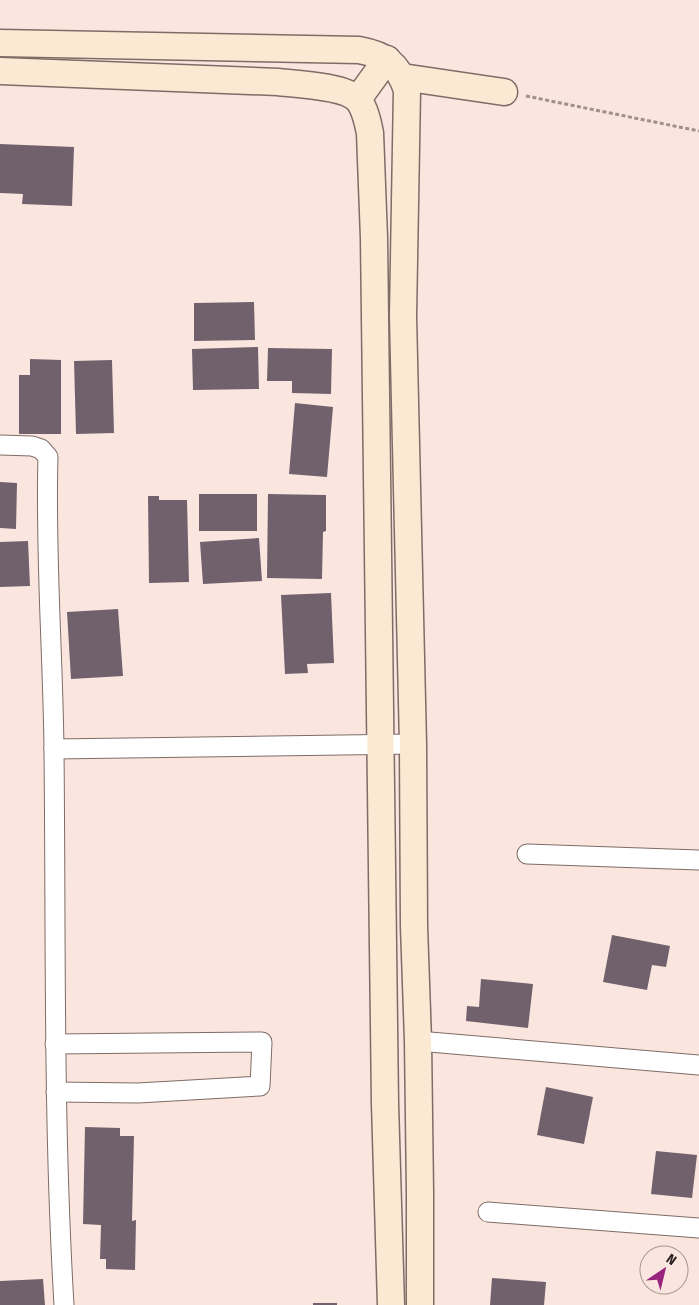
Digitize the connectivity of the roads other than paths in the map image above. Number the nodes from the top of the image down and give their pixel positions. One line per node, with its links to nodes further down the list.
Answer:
1 (0, 43): 2 (street)
2 (394, 68): 4 (street); 5 (street); 8 (street)
3 (0, 71): 5 (street)
4 (504, 92)
5 (358, 99): 7 (street)
6 (0, 445): 9 (street)
7 (379, 744): 8 (street); 9 (street); 19 (street)
8 (413, 744): 12 (street)
9 (54, 749): 13 (street)
10 (527, 854): 11 (street)
11 (699, 860)
12 (418, 1041): 14 (street); 20 (street)
13 (55, 1044): 15 (street); 15 (street)
14 (699, 1065)
15 (56, 1092): 18 (street)
16 (488, 1212): 17 (street)
17 (699, 1228)
18 (64, 1305)
19 (391, 1305)
20 (420, 1305)

